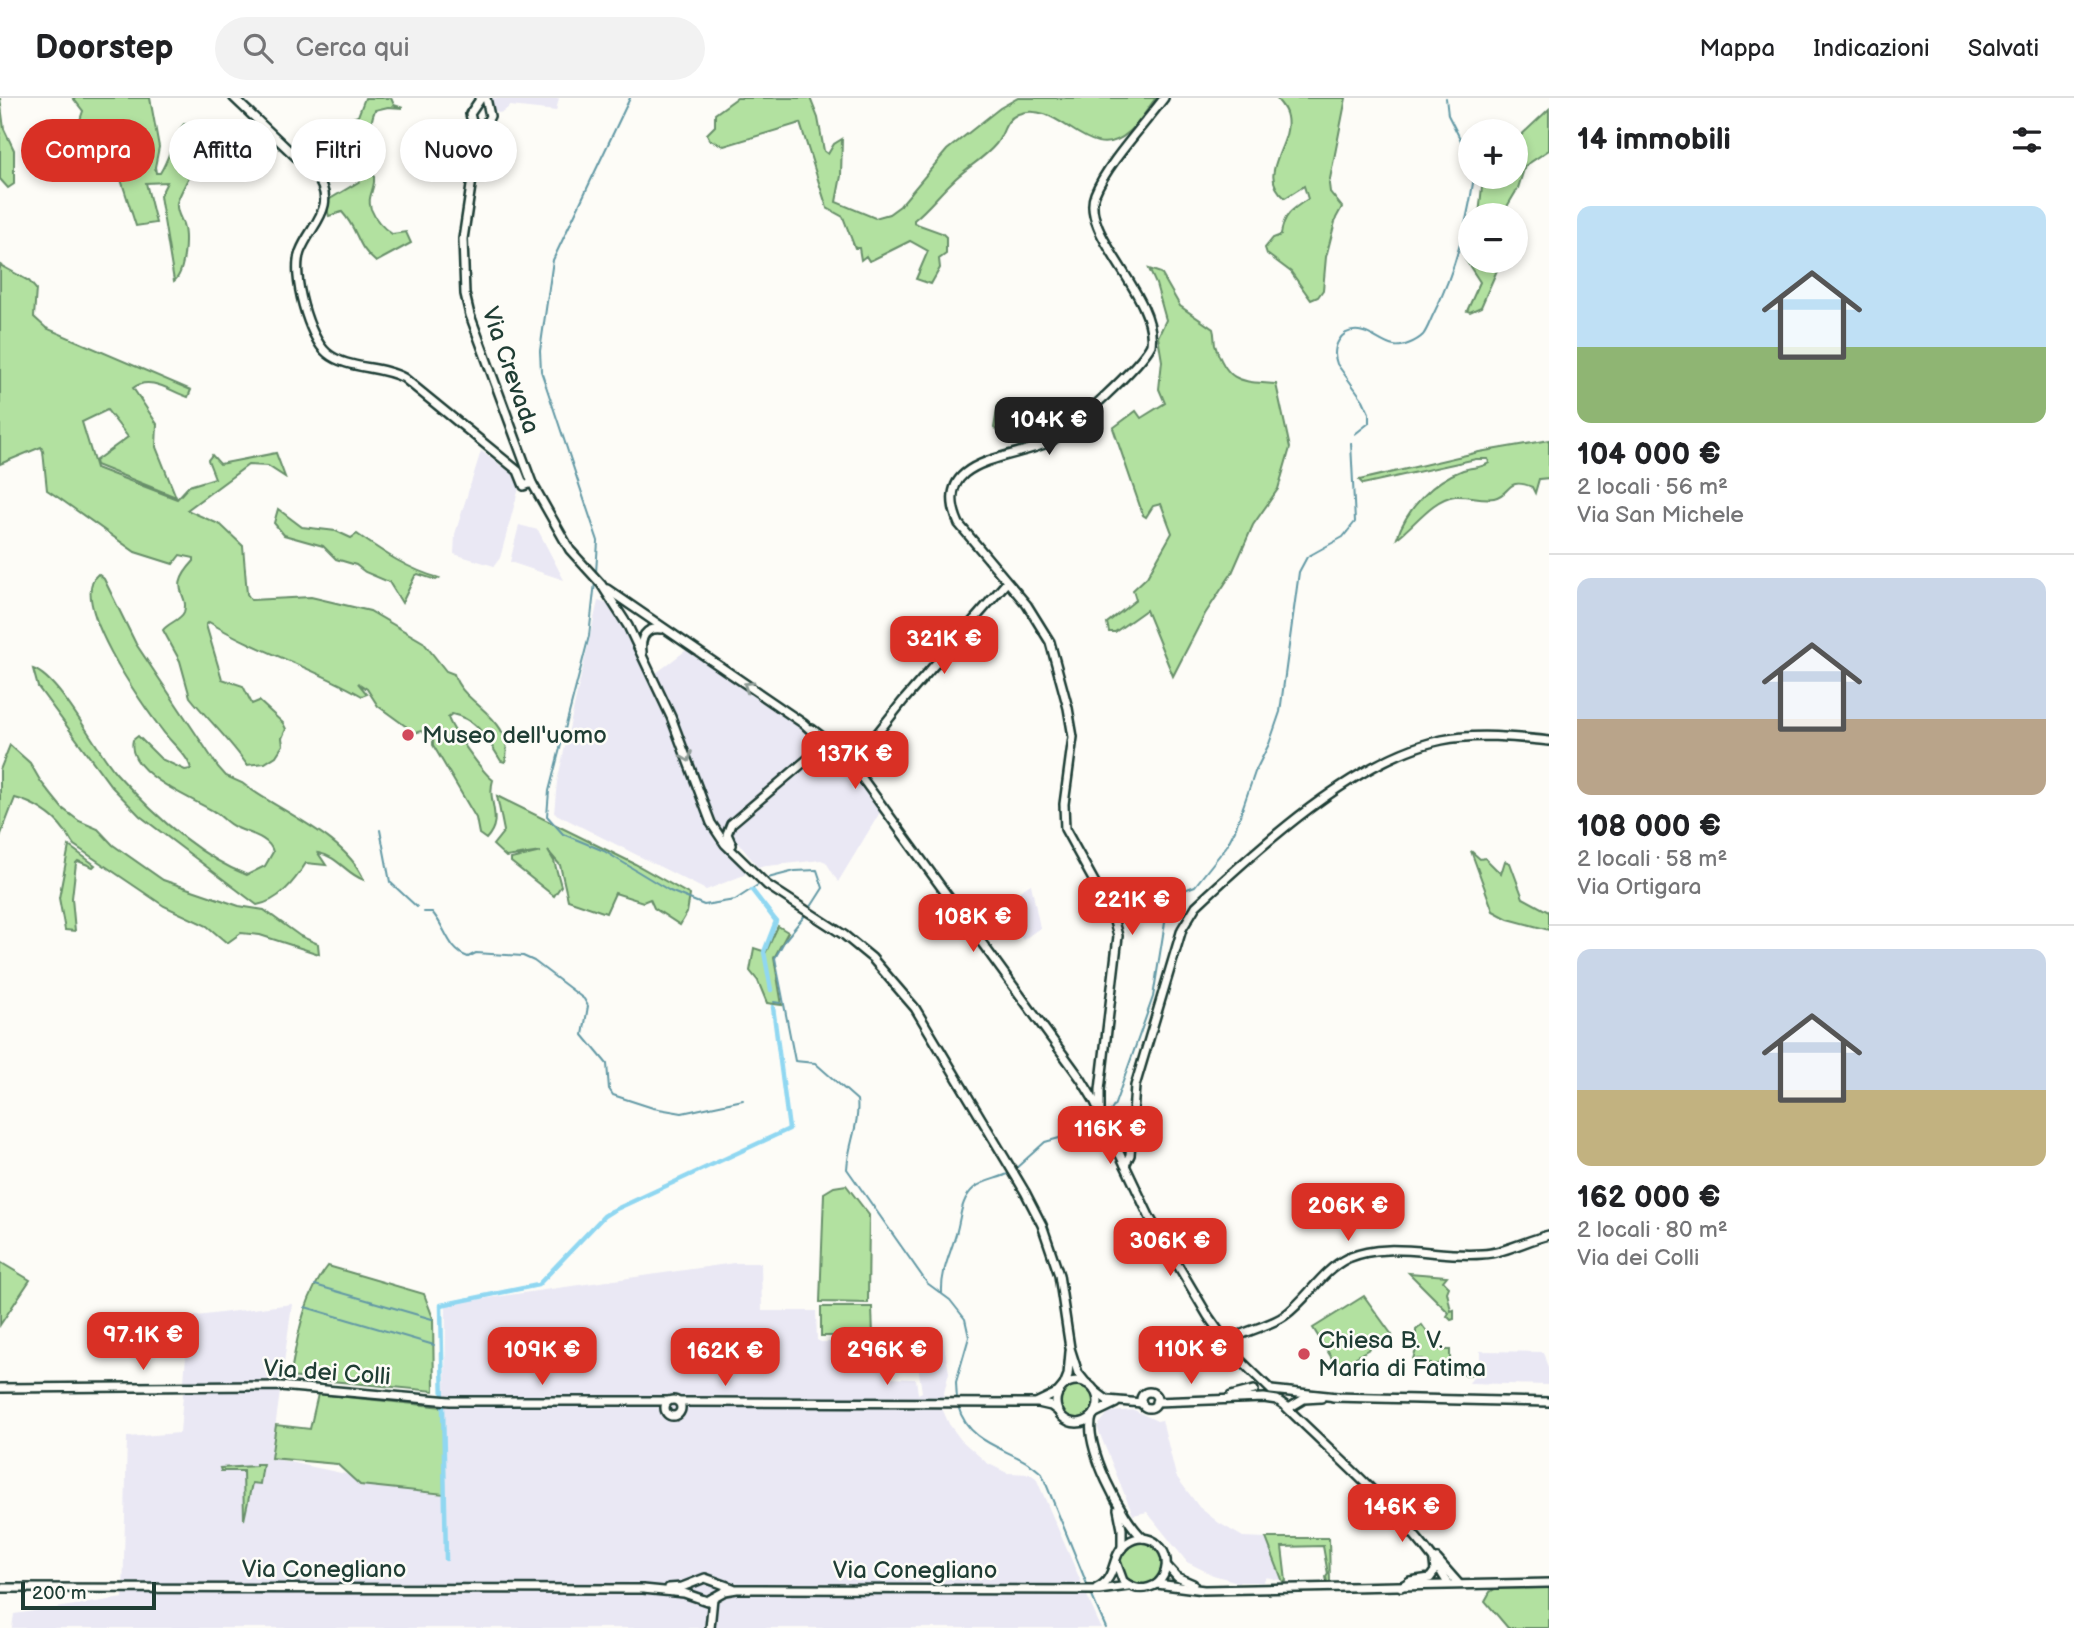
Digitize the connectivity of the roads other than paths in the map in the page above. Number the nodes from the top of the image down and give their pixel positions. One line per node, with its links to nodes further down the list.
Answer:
1 (234, 98): 7 (main road)
2 (1164, 98): 8 (main road)
3 (483, 102): 4 (main road, Via Crevada); 5 (main road, Via Crevada)
4 (472, 119)
5 (487, 119)
6 (472, 182): 7 (main road, Via Crevada)
7 (521, 470): 9 (main road, Via Crevada)
8 (1007, 582): 17 (main road); 21 (main road)
9 (601, 584): 10 (main road, Via Crevada); 11 (main road, Via Crevada)
10 (640, 612): 11 (main road); 12 (main road, Via Crevada)
11 (627, 624): 13 (main road, Via Crevada)
12 (668, 632): 13 (main road); 14 (main road, Via Crevada, one-way to 12)
13 (642, 656): 18 (main road, Via Crevada, one-way to 18)
14 (804, 724): 16 (main road); 17 (main road, Via Crevada)
15 (1549, 741): 25 (main road)
16 (810, 757): 17 (main road); 19 (main road)
17 (847, 760): 23 (main road, Via Crevada)
18 (702, 798): 19 (main road); 20 (main road, Via Crevada)
19 (736, 819): 20 (main road, Via Crevada)
20 (750, 869): 30 (main road, Via Crevada)
21 (1101, 1080): 22 (main road); 23 (main road)
22 (1100, 1091): 23 (main road); 24 (main road)
23 (1091, 1094): 24 (main road, Via Crevada)
24 (1102, 1117): 25 (main road, Via Crevada)
25 (1125, 1165): 27 (main road, Via Crevada)
26 (1549, 1235): 28 (main road)
27 (1221, 1334): 28 (main road); 29 (main road, Via Crevada)
28 (1237, 1336): 29 (main road)
29 (1227, 1343): 31 (main road, Via Crevada)
30 (1070, 1348): 32 (main road); 36 (main road)
31 (1249, 1369): 33 (main road, Via Crevada); 35 (main road)
32 (1086, 1383): 36 (main road); 37 (main road)
33 (1266, 1386): 35 (main road); 38 (main road); 40 (main road)
34 (0, 1388): 46 (main road, Via dei Colli)
35 (1254, 1388): 38 (main road); 39 (main road)
36 (1061, 1389): 47 (main road); 51 (main road)
37 (1095, 1391): 44 (main road); 52 (main road)
38 (1261, 1398): 39 (main road); 48 (main road)
39 (1219, 1399): 41 (main road)
40 (1293, 1399): 45 (main road); 48 (main road); 48 (main road); 53 (main road)
41 (1158, 1400): 42 (main road); 42 (main road)
42 (1139, 1401): 44 (main road)
43 (668, 1402): 46 (main road, Via dei Colli); 49 (main road, Via dei Colli); 50 (main road)
44 (1120, 1402): 52 (main road)
45 (1549, 1402)
46 (652, 1403): 50 (main road, Via dei Colli)
47 (1038, 1403): 49 (main road, Via dei Colli); 51 (main road)
48 (1284, 1405): 53 (main road)
49 (680, 1406): 50 (main road, Via dei Colli)
50 (666, 1410)
51 (1059, 1412): 54 (main road)
52 (1093, 1415): 54 (main road); 55 (main road)
53 (1296, 1416): 59 (main road)
54 (1075, 1423): 55 (main road)
55 (1093, 1443): 56 (main road)
56 (1118, 1505): 57 (main road); 58 (main road)
57 (1144, 1539): 58 (main road); 61 (main road)
58 (1122, 1548): 60 (main road)
59 (1426, 1549): 66 (main road); 67 (main road); 69 (main road)
60 (1116, 1562): 68 (main road); 74 (main road)
61 (1167, 1566): 65 (main road); 72 (main road)
62 (698, 1580): 63 (main road); 73 (main road, Via Conegliano); 75 (main road)
63 (715, 1583): 71 (main road, Via Conegliano); 76 (main road)
64 (1549, 1583): 67 (main road)
65 (1157, 1584): 68 (main road); 72 (main road)
66 (1449, 1584): 67 (main road); 69 (main road)
67 (1460, 1584)
68 (1128, 1586): 74 (main road, Via Conegliano)
69 (1401, 1587): 72 (main road)
70 (0, 1588): 73 (main road, Via Conegliano)
71 (737, 1589): 74 (main road, Via Conegliano); 76 (main road, Via Conegliano)
72 (1228, 1589)
73 (647, 1590): 75 (main road, Via Conegliano)
74 (1094, 1590)
75 (699, 1598): 76 (main road); 77 (main road)
76 (713, 1598): 77 (main road)
77 (710, 1625)

